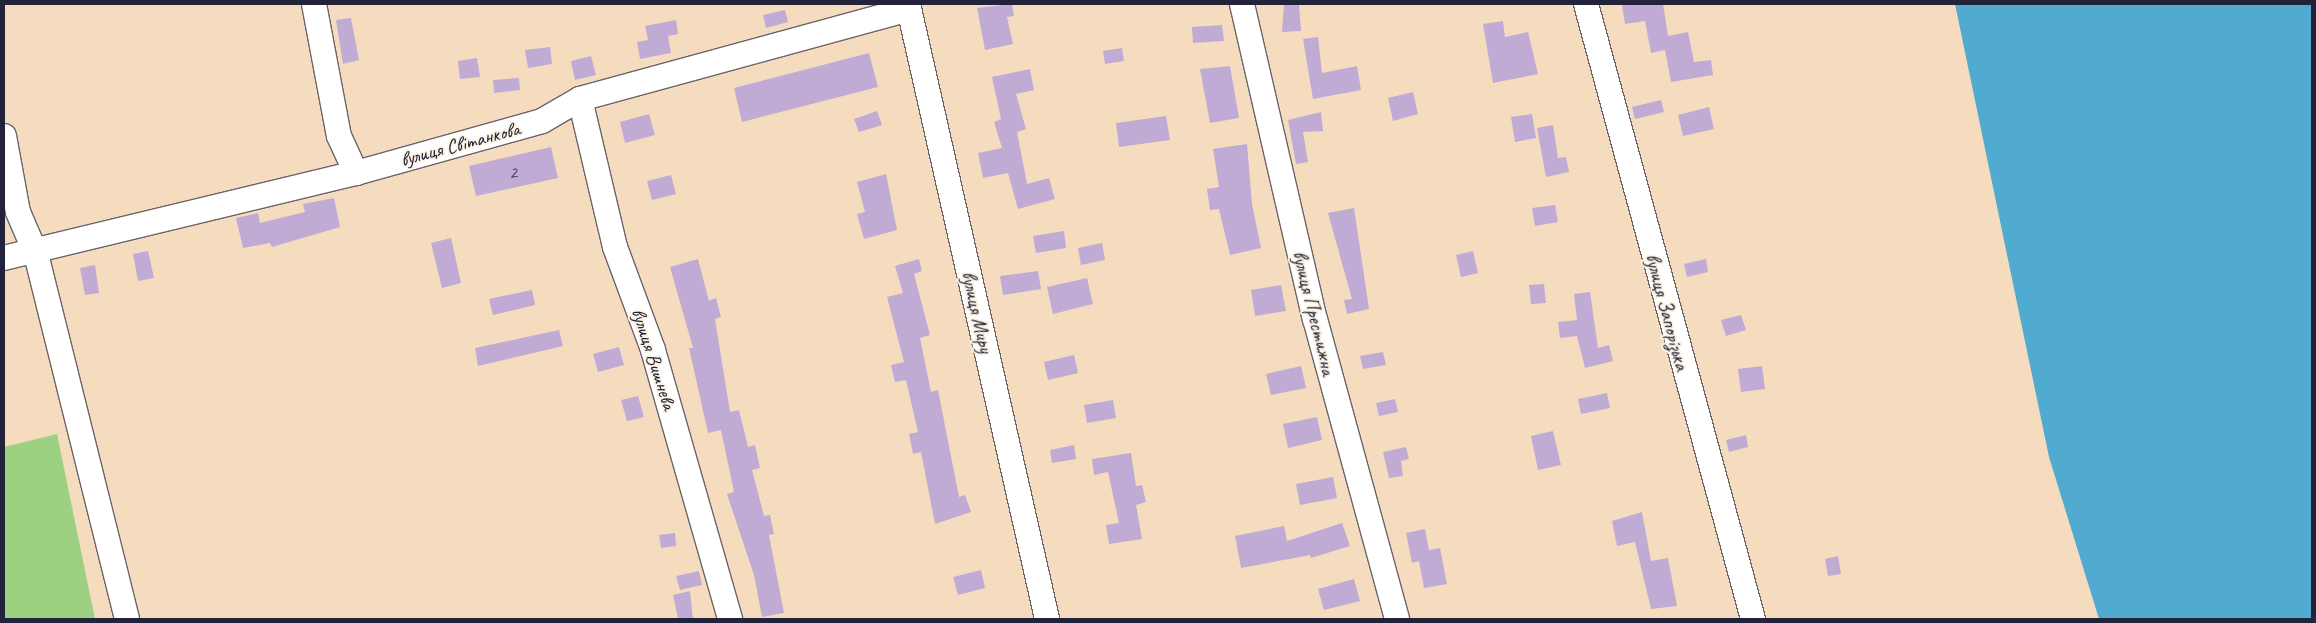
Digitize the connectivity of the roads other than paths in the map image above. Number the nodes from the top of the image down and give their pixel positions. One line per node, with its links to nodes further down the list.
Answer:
1 (314, 4): 7 (street)
2 (1242, 4): 13 (street, вулиця Престижна)
3 (1586, 4): 14 (street, вулиця Запорізька)
4 (908, 6): 5 (street, вулиця Світанкова); 12 (street, вулиця Миру)
5 (580, 99): 7 (street, вулиця Світанкова); 11 (street, вулиця Вишнева)
6 (4, 136): 8 (street)
7 (356, 173): 8 (street, вулиця Світанкова)
8 (36, 254): 9 (street, вулиця Світанкова); 10 (street)
9 (4, 258)
10 (127, 619)
11 (730, 619)
12 (1047, 619)
13 (1397, 619)
14 (1753, 619)

